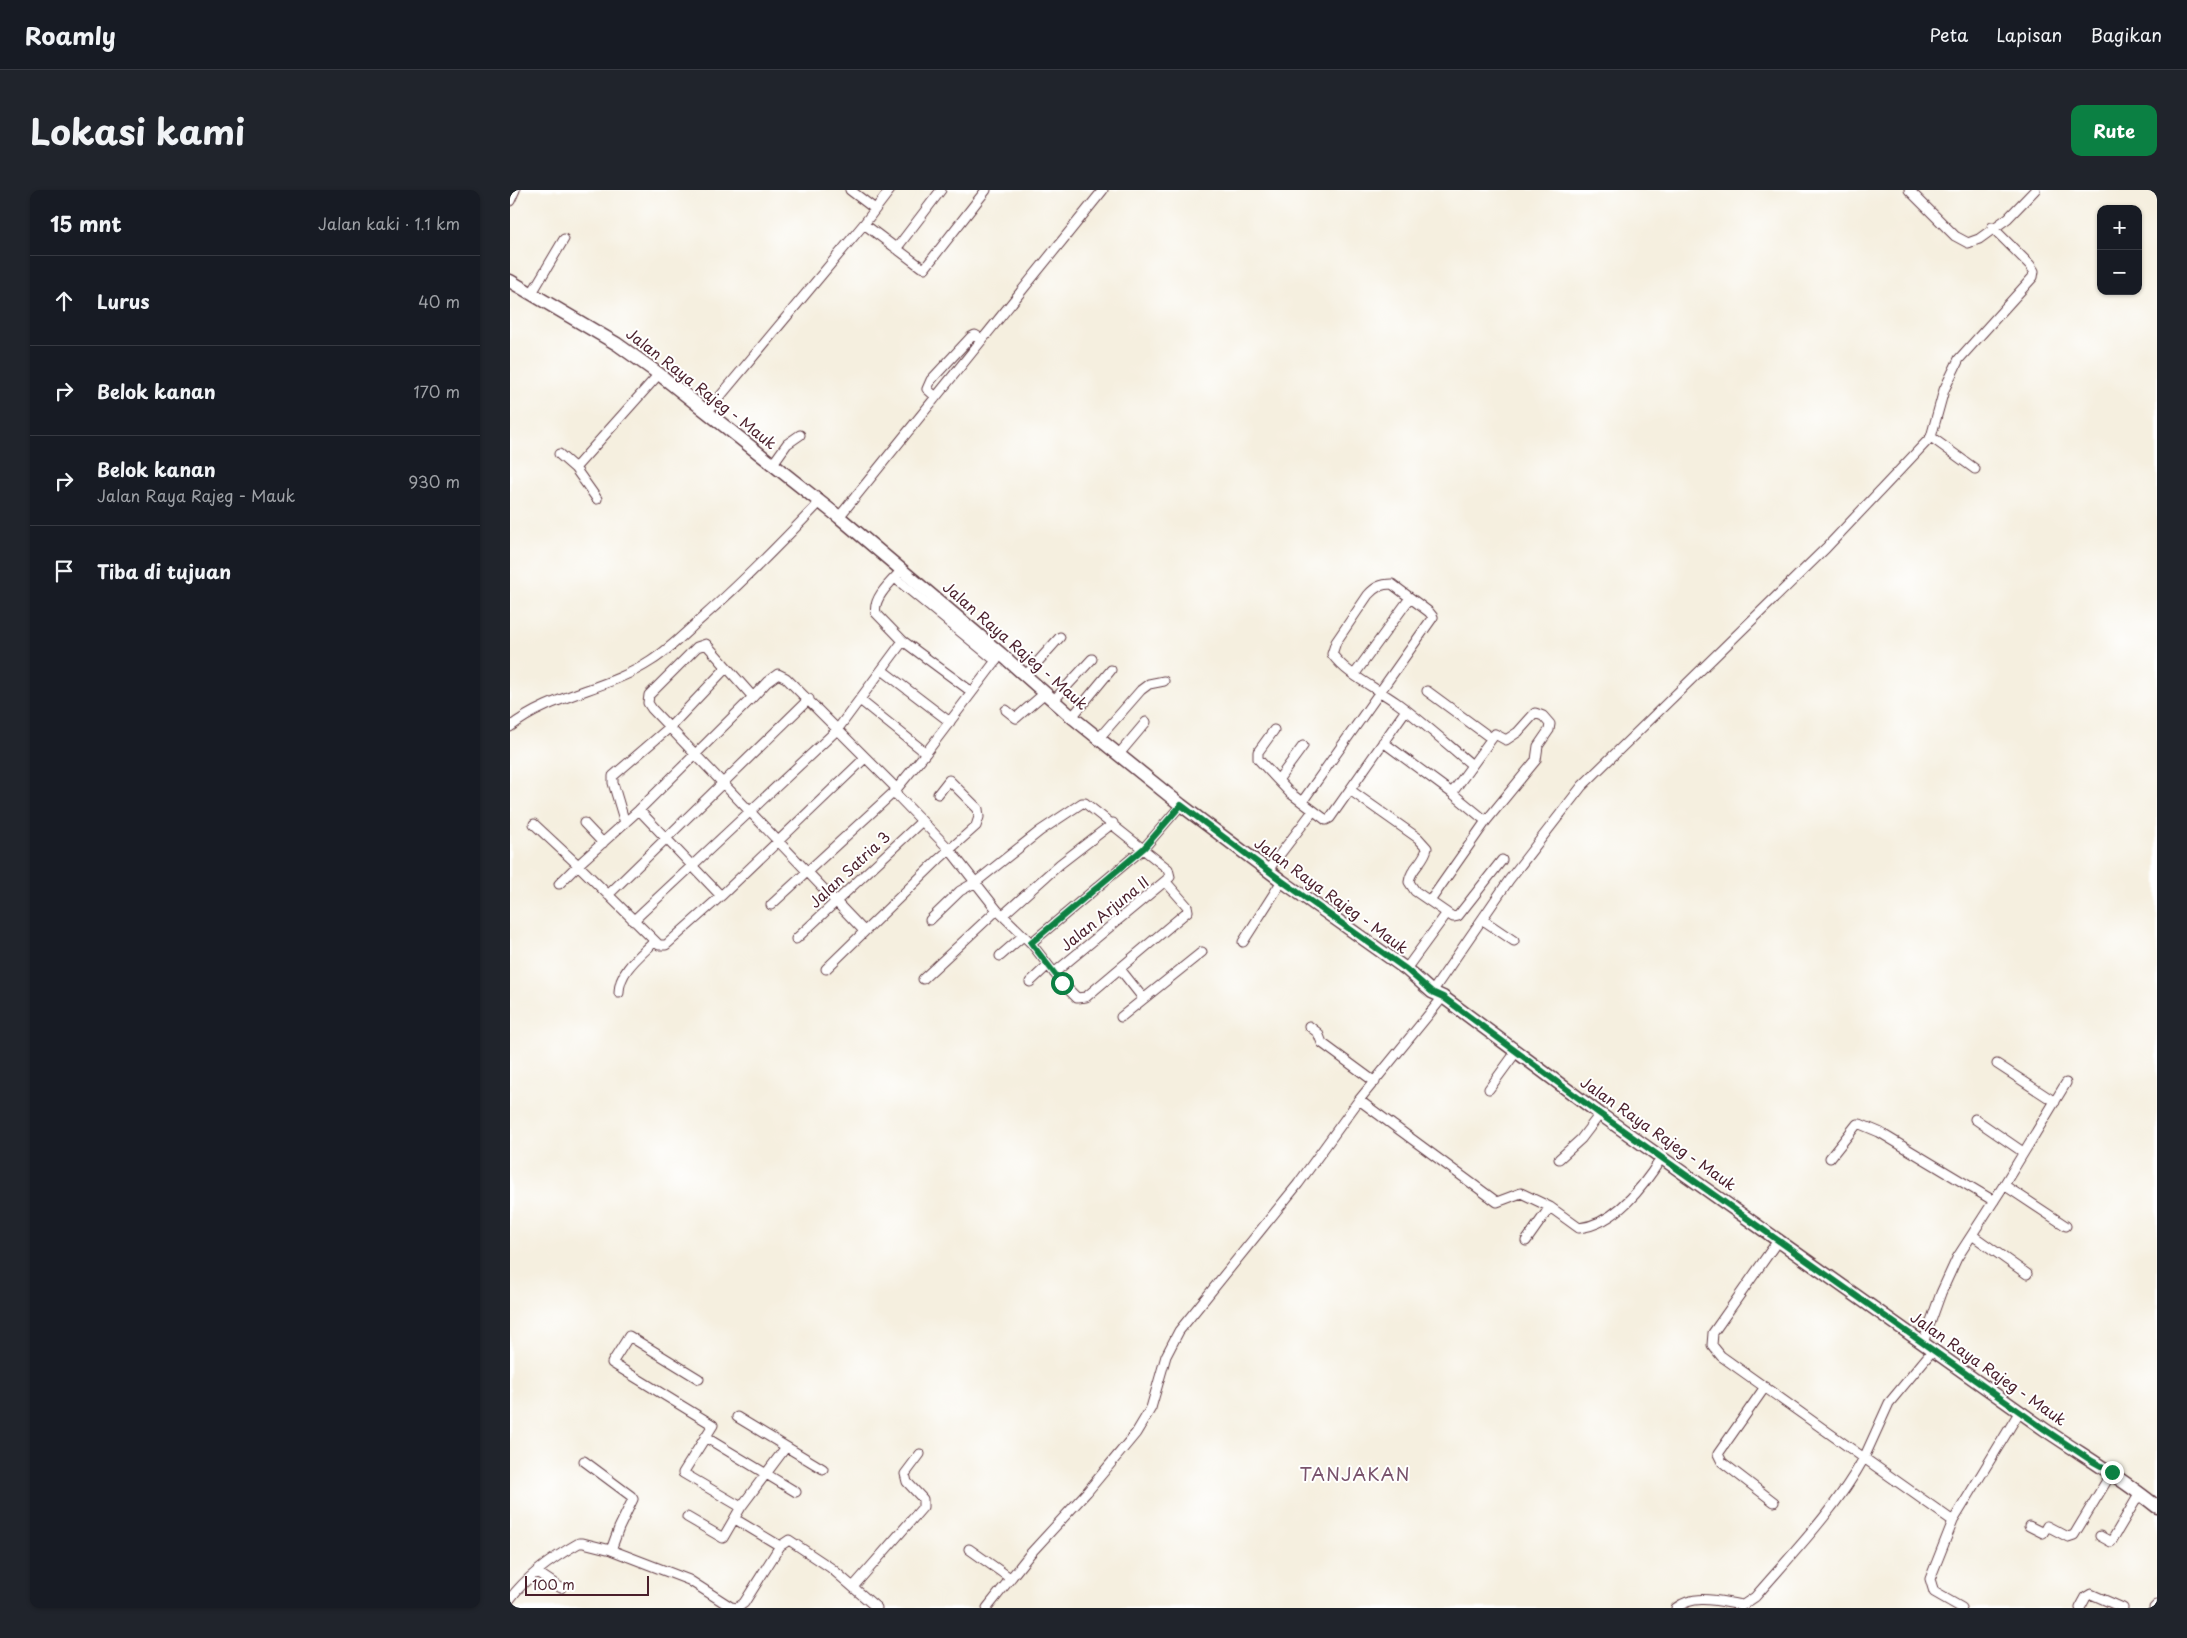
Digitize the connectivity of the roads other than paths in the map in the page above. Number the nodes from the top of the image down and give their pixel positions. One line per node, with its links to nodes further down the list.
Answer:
1 (515, 190): 9 (street)
2 (850, 190): 10 (street)
3 (890, 190): 10 (street)
4 (941, 190): 14 (street)
5 (986, 190): 14 (street)
6 (1103, 190): 17 (street)
7 (1909, 190): 12 (street)
8 (2034, 190): 12 (street)
9 (510, 201)
10 (875, 209): 11 (street)
11 (864, 224): 14 (street); 20 (street)
12 (1992, 227): 22 (street)
13 (564, 239): 16 (street)
14 (896, 249)
15 (510, 281): 16 (main road, Jalan Raya Rajeg - Mauk)
16 (532, 292): 18 (main road, Jalan Raya Rajeg - Mauk)
17 (982, 339): 19 (street); 19 (street)
18 (659, 374): 20 (main road, Jalan Raya Rajeg - Mauk); 25 (street)
19 (936, 397): 29 (street)
20 (707, 412): 24 (main road, Jalan Raya Rajeg - Mauk)
21 (800, 435): 24 (street)
22 (1931, 437): 26 (street); 106 (street)
23 (559, 454): 25 (street)
24 (772, 465): 28 (main road, Jalan Raya Rajeg - Mauk)
25 (575, 468): 27 (street)
26 (1975, 469)
27 (598, 499)
28 (820, 502): 29 (main road, Jalan Raya Rajeg - Mauk); 54 (street)
29 (839, 518): 30 (main road, Jalan Raya Rajeg - Mauk)
30 (899, 574): 33 (street); 34 (main road, Jalan Raya Rajeg - Mauk)
31 (1410, 598): 39 (street); 39 (street); 42 (street)
32 (1060, 637): 40 (street)
33 (903, 641): 37 (street); 44 (street)
34 (998, 658): 40 (main road, Jalan Raya Rajeg - Mauk); 44 (street)
35 (1092, 659): 46 (street)
36 (726, 668): 45 (street); 55 (street); 55 (street)
37 (882, 670): 48 (street); 52 (street)
38 (1111, 670): 51 (street)
39 (1354, 675): 42 (street)
40 (1025, 676): 46 (main road, Jalan Raya Rajeg - Mauk)
41 (1164, 682): 58 (street)
42 (1379, 691): 50 (street); 73 (street)
43 (1427, 691): 59 (street)
44 (972, 692): 52 (street)
45 (753, 697): 47 (street); 64 (street)
46 (1049, 697): 49 (street); 51 (main road, Jalan Raya Rajeg - Mauk)
47 (809, 699): 56 (street); 68 (street)
48 (860, 700): 56 (street); 62 (street)
49 (1006, 710)
50 (1406, 710): 60 (street); 66 (street)
51 (1072, 717): 58 (main road, Jalan Raya Rajeg - Mauk)
52 (950, 722): 62 (street)
53 (1146, 722): 63 (street)
54 (510, 727)
55 (670, 727): 64 (street); 81 (street)
56 (837, 730): 65 (street); 77 (street)
57 (1274, 730): 67 (street)
58 (1099, 738): 63 (main road, Jalan Raya Rajeg - Mauk)
59 (1491, 738): 66 (street); 79 (street)
60 (1383, 742): 70 (street); 71 (street)
61 (1303, 746): 67 (street)
62 (926, 753): 69 (street)
63 (1119, 754): 74 (main road, Jalan Raya Rajeg - Mauk)
64 (696, 755): 68 (street); 75 (street)
65 (865, 758): 69 (street); 85 (street)
66 (1472, 765): 71 (street)
67 (1278, 780): 73 (street)
68 (723, 783): 77 (street); 84 (street)
69 (895, 790): 78 (street); 93 (street)
70 (1350, 790): 76 (street); 101 (street)
71 (1452, 793): 79 (street)
72 (938, 794): 88 (street)
73 (1302, 802): 76 (street)
74 (1181, 805): 87 (street); 92 (main road, Jalan Raya Rajeg - Mauk)
75 (639, 810): 81 (street); 84 (street)
76 (1313, 811): 92 (street)
77 (750, 812): 85 (street); 91 (street)
78 (922, 821): 88 (street); 100 (street, Jalan Satria 3)
79 (1486, 821): 101 (street)
80 (584, 823): 86 (street)
81 (625, 823): 86 (street)
82 (1113, 823): 87 (street); 95 (street); 103 (street)
83 (534, 824): 90 (street)
84 (666, 839): 91 (street); 98 (street)
85 (777, 842): 93 (street); 99 (street)
86 (603, 843): 90 (street)
87 (1144, 848): 96 (street, Jalan Arjuna II); 114 (street)
88 (950, 850): 95 (street); 108 (street)
89 (1502, 860): 104 (street)
90 (578, 865): 97 (street); 98 (street)
91 (692, 867): 99 (street); 107 (street)
92 (1268, 870): 94 (main road, Jalan Raya Rajeg - Mauk)
93 (807, 872): 100 (street); 102 (street)
94 (1282, 881): 113 (street); 119 (main road, Jalan Raya Rajeg - Mauk)
95 (976, 882): 103 (street); 105 (street)
96 (1166, 882): 118 (street); 120 (street, Jalan Arjuna II)
97 (559, 884)
98 (608, 895): 107 (street)
99 (720, 896): 112 (street)
100 (836, 901): 108 (street); 110 (street, Jalan Satria 3)
101 (1430, 901): 104 (street)
102 (771, 904)
103 (1000, 913): 109 (street); 121 (street)
104 (1447, 913): 119 (street)
105 (930, 920)
106 (1483, 920): 111 (street); 124 (street)
107 (633, 922): 112 (street)
108 (864, 931): 117 (street)
109 (1023, 936): 114 (street); 116 (street)
110 (796, 940)
111 (1514, 941)
112 (654, 942): 123 (street)
113 (1243, 942)
114 (1031, 943): 120 (street)
115 (1202, 952): 125 (street)
116 (1000, 956)
117 (826, 969)
118 (1120, 969): 120 (street); 125 (street)
119 (1406, 969): 124 (main road, Jalan Raya Rajeg - Mauk)
120 (1050, 970): 122 (street, Jalan Arjuna II)
121 (923, 979)
122 (1030, 982)
123 (619, 993)
124 (1438, 995): 128 (main road, Jalan Raya Rajeg - Mauk); 130 (street)
125 (1143, 998): 126 (street)
126 (1121, 1017)
127 (1309, 1026): 130 (street)
128 (1516, 1052): 132 (street); 135 (main road, Jalan Raya Rajeg - Mauk)
129 (1997, 1064): 134 (street)
130 (1375, 1082): 133 (street)
131 (2066, 1082): 134 (street)
132 (1489, 1088)
133 (1359, 1100): 143 (street); 176 (street)
134 (2055, 1102): 137 (street)
135 (1600, 1114): 138 (main road, Jalan Raya Rajeg - Mauk); 140 (street)
136 (1975, 1119): 137 (street)
137 (2023, 1152): 141 (street)
138 (1662, 1157): 143 (street); 146 (main road, Jalan Raya Rajeg - Mauk)
139 (1830, 1158): 142 (street)
140 (1559, 1159)
141 (2004, 1185): 142 (street); 144 (street)
142 (1994, 1202): 145 (street)
143 (1550, 1207): 147 (street)
144 (2066, 1226)
145 (1972, 1236): 148 (street); 149 (street)
146 (1779, 1239): 149 (main road, Jalan Raya Rajeg - Mauk); 151 (street)
147 (1526, 1241)
148 (2027, 1274)
149 (1928, 1347): 152 (main road, Jalan Raya Rajeg - Mauk); 157 (street)
150 (700, 1379): 154 (street)
151 (1765, 1387): 157 (street); 164 (street)
152 (2020, 1411): 160 (main road, Jalan Raya Rajeg - Mauk); 169 (street)
153 (738, 1417): 155 (street)
154 (705, 1437): 161 (street); 165 (street)
155 (786, 1447): 159 (street); 161 (street)
156 (920, 1454): 177 (street)
157 (1864, 1458): 169 (street); 183 (street)
158 (584, 1461): 174 (street)
159 (823, 1469)
160 (2112, 1472): 163 (main road, Jalan Raya Rajeg - Mauk); 170 (street)
161 (766, 1474): 162 (street); 165 (street)
162 (796, 1492)
163 (2140, 1493): 166 (main road, Jalan Raya Rajeg - Mauk); 171 (street)
164 (1774, 1502)
165 (741, 1507): 168 (street)
166 (2157, 1507)
167 (687, 1517): 168 (street)
168 (735, 1519): 172 (street)
169 (1953, 1521): 184 (street)
170 (2029, 1526)
171 (2100, 1536)
172 (780, 1546): 174 (street); 177 (street)
173 (969, 1549): 176 (street)
174 (612, 1550): 175 (street)
175 (537, 1572): 178 (street); 179 (street)
176 (1010, 1578): 182 (street)
177 (853, 1587): 181 (street)
178 (561, 1588)
179 (510, 1599)
180 (2157, 1605): 187 (street)
181 (877, 1608)
182 (987, 1608)
183 (1676, 1608)
184 (1962, 1608)
185 (2080, 1608): 186 (street)
186 (2123, 1608)
187 (2154, 1608)

